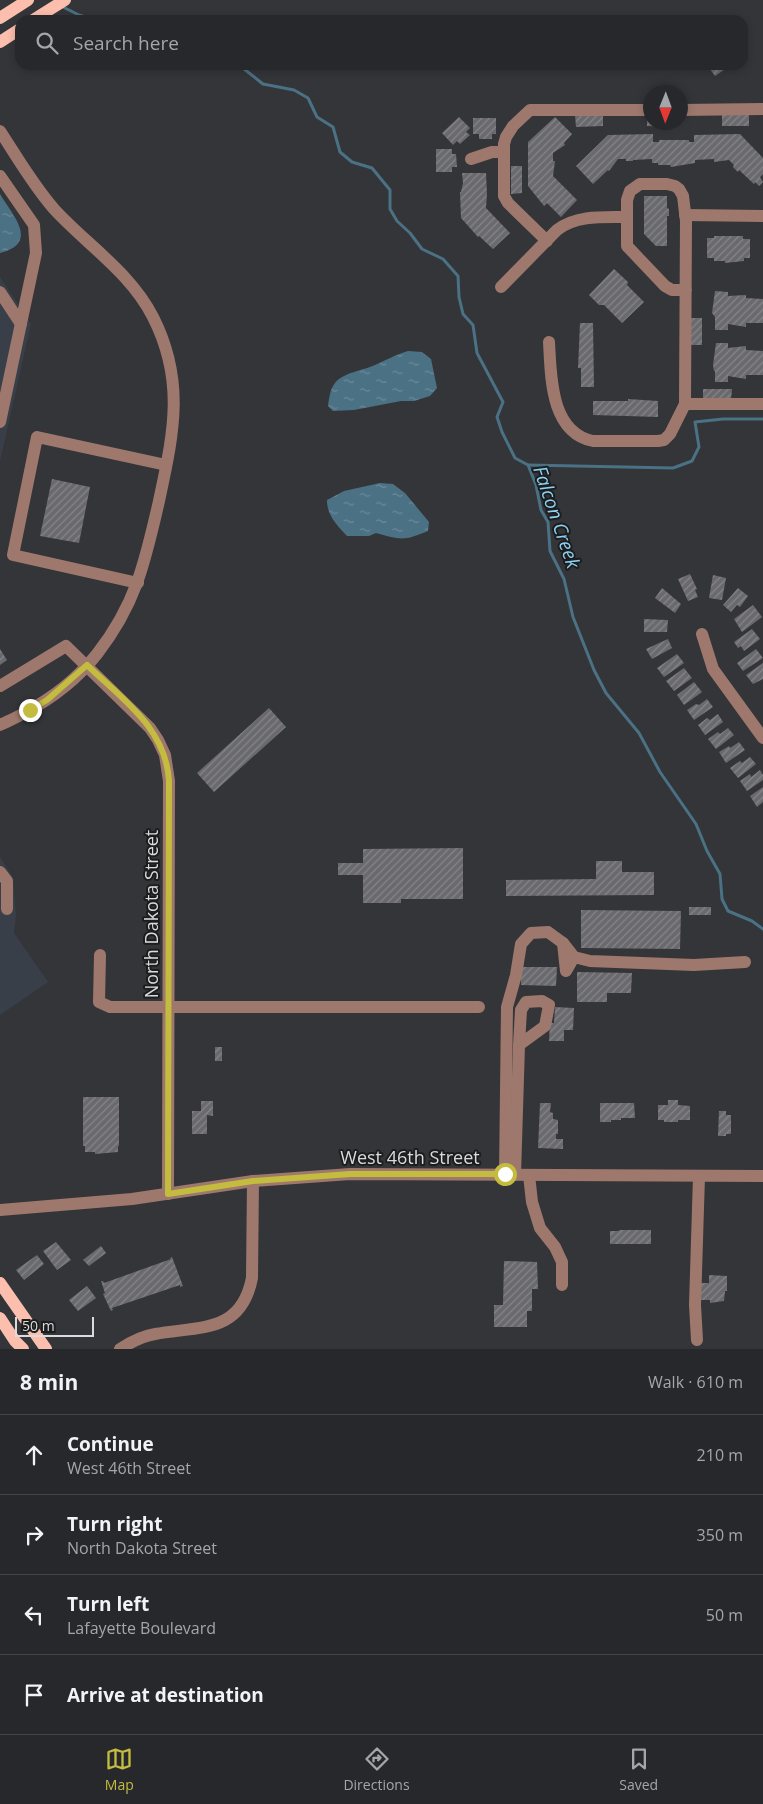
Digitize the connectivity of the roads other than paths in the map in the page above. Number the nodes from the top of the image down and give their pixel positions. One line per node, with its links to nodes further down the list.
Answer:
1 (28, 0): 4 (main road)
2 (65, 0): 3 (main road)
3 (41, 15)
4 (1, 18)
5 (15, 32): 6 (main road)
6 (0, 42)
7 (763, 109): 9 (street)
8 (643, 110): 11 (street)
9 (688, 110)
10 (0, 131): 26 (street)
11 (504, 152): 12 (street); 17 (street)
12 (471, 159)
13 (0, 176): 21 (street)
14 (685, 216): 15 (street); 16 (street); 19 (street)
15 (763, 216)
16 (626, 217): 17 (street); 19 (street)
17 (547, 241): 18 (street)
18 (501, 287)
19 (686, 290): 23 (street)
20 (0, 292): 21 (street)
21 (22, 324): 25 (street)
22 (549, 342): 23 (street)
23 (685, 404): 24 (street)
24 (763, 404)
25 (0, 422)
26 (166, 465): 27 (street); 27 (street)
27 (138, 583): 29 (street)
28 (702, 634): 32 (street)
29 (87, 665): 30 (street, North Dakota Street); 31 (street); 37 (street, North Dakota Street)
30 (0, 686)
31 (0, 725)
32 (763, 738)
33 (0, 872): 34 (street)
34 (6, 908)
35 (100, 955): 37 (street)
36 (745, 962): 40 (street)
37 (169, 1007): 38 (street); 45 (street, North Dakota Street)
38 (479, 1007)
39 (519, 1045): 40 (street)
40 (510, 1174): 41 (street, West 46th Street); 44 (street, West 46th Street)
41 (528, 1175): 42 (street, West 46th Street); 48 (street)
42 (699, 1176): 43 (street, West 46th Street); 50 (street)
43 (763, 1176)
44 (253, 1181): 45 (street, West 46th Street); 53 (street)
45 (168, 1194): 46 (street, West 46th Street)
46 (0, 1210)
47 (0, 1282): 52 (main road)
48 (562, 1285)
49 (1, 1323): 51 (main road)
50 (697, 1340)
51 (23, 1349)
52 (46, 1349)
53 (120, 1349)

